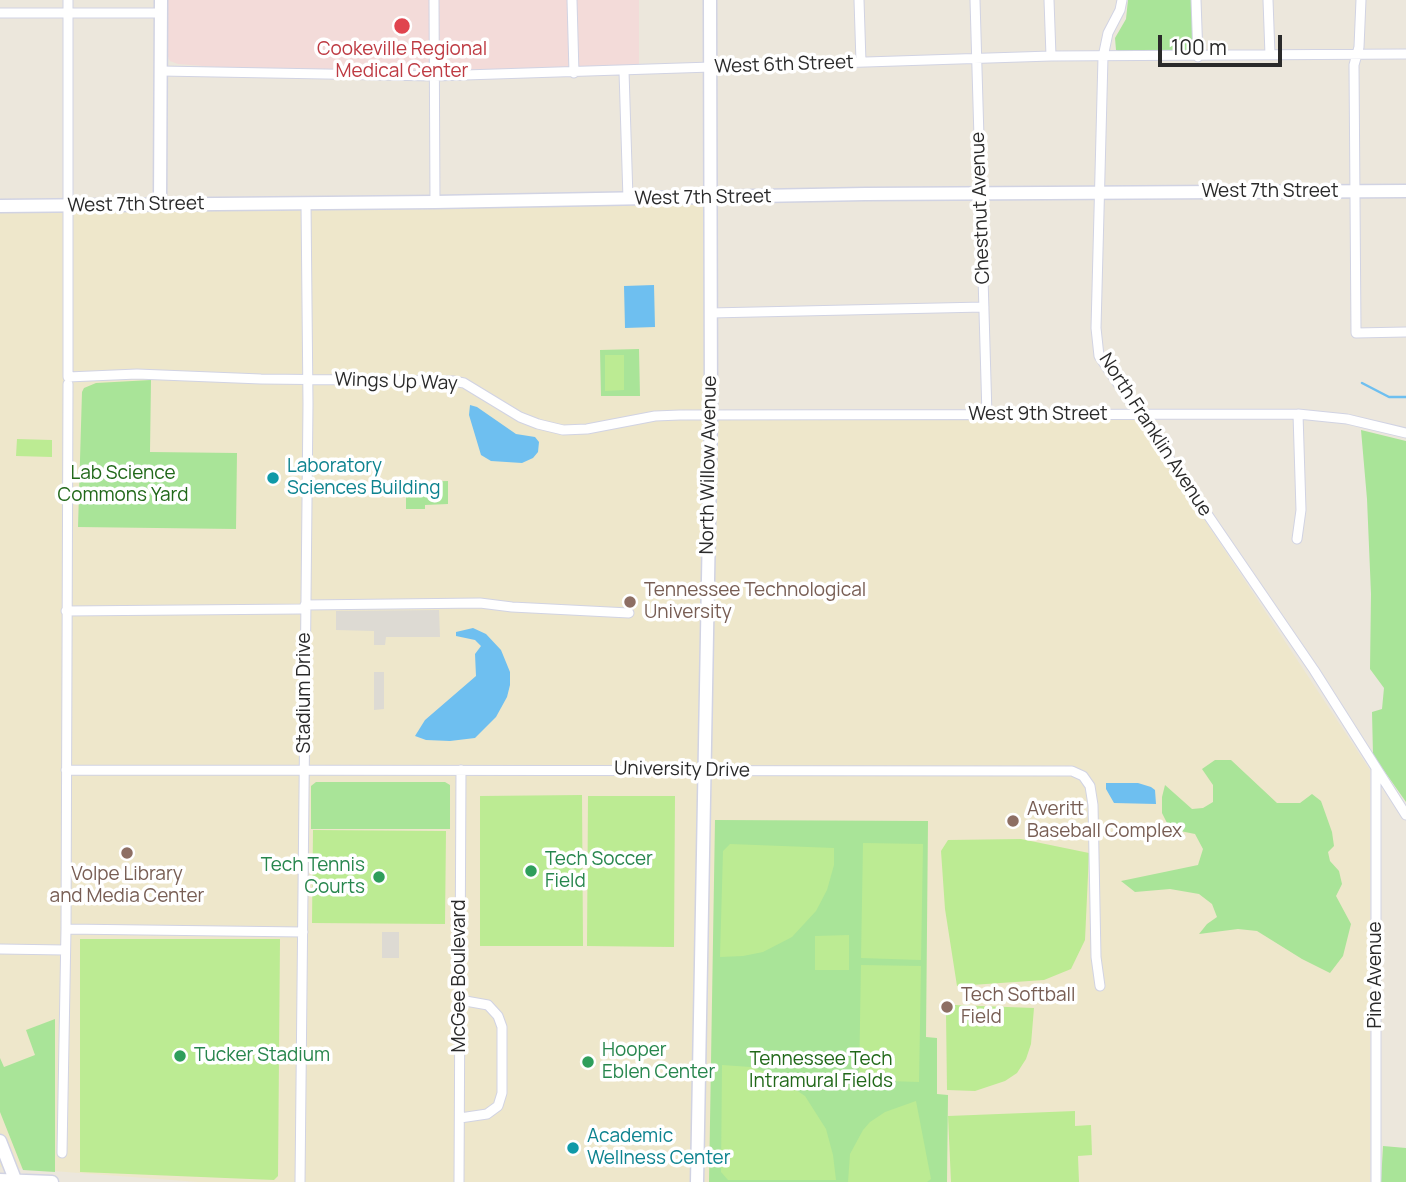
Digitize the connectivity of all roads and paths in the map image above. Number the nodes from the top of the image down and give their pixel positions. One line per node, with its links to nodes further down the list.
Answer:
1 (68, 0): 14 (street)
2 (434, 0): 27 (street)
3 (572, 0): 26 (street)
4 (710, 0): 23 (street, North Willow Avenue)
5 (859, 0): 22 (street)
6 (975, 0): 21 (street, Chestnut Avenue)
7 (1049, 0): 18 (street)
8 (1122, 0): 19 (street, North Franklin Avenue)
9 (1196, 0): 20 (street)
10 (1268, 0): 16 (street)
11 (1361, 0): 17 (street)
12 (161, 6): 14 (street); 24 (street)
13 (0, 13): 14 (street)
14 (69, 13): 38 (street)
15 (1406, 54): 17 (street, West 6th Street)
16 (1270, 55): 17 (street, West 6th Street); 20 (street, West 6th Street)
17 (1356, 55): 29 (street)
18 (1051, 56): 19 (street, West 6th Street); 21 (street, West 6th Street)
19 (1103, 57): 20 (street, West 6th Street); 31 (street, North Franklin Avenue)
20 (1198, 57)
21 (977, 60): 22 (street, West 6th Street); 30 (street, Chestnut Avenue)
22 (861, 62): 23 (street, West 6th Street)
23 (709, 67): 25 (street, West 6th Street); 33 (street, North Willow Avenue)
24 (162, 71): 27 (street, West 6th Street); 36 (street)
25 (624, 71): 26 (street, West 6th Street); 32 (street)
26 (574, 73): 27 (street, West 6th Street)
27 (434, 76): 34 (street)
28 (1406, 191): 29 (street, West 7th Street)
29 (1354, 192): 31 (street, West 7th Street); 41 (street)
30 (980, 194): 31 (street, West 7th Street); 33 (street, West 7th Street); 39 (street, Chestnut Avenue)
31 (1098, 194): 47 (street, North Franklin Avenue)
32 (628, 199): 33 (street, West 7th Street); 34 (street, West 7th Street)
33 (709, 199): 40 (street, North Willow Avenue)
34 (436, 202): 35 (street, West 7th Street)
35 (306, 203): 36 (street, West 7th Street); 43 (street, Stadium Drive)
36 (160, 205): 38 (street, West 7th Street)
37 (0, 206): 38 (street, West 7th Street)
38 (68, 206): 42 (street)
39 (984, 307): 40 (street); 46 (street, Chestnut Avenue)
40 (710, 313): 45 (street, North Willow Avenue)
41 (1406, 332)
42 (68, 380): 43 (street, Wings Up Way); 51 (street)
43 (307, 380): 45 (street, Wings Up Way); 50 (street, Stadium Drive)
44 (1298, 414): 47 (street, West 9th Street); 48 (street, West 9th Street); 49 (street)
45 (711, 415): 46 (street, West 9th Street); 57 (street, North Willow Avenue)
46 (987, 415): 47 (street, West 9th Street)
47 (1139, 415): 53 (street, North Franklin Avenue)
48 (1406, 433)
49 (1297, 538)
50 (302, 607): 51 (street); 52 (street); 55 (street, Stadium Drive)
51 (66, 611): 54 (street)
52 (629, 612)
53 (1376, 767): 58 (street, North Franklin Avenue); 74 (street, Pine Avenue)
54 (66, 770): 55 (street, University Drive); 59 (street)
55 (304, 770): 56 (street, University Drive); 60 (street, Stadium Drive)
56 (461, 770): 57 (street, University Drive); 64 (street, McGee Boulevard)
57 (704, 770): 63 (street, University Drive); 73 (street, North Willow Avenue)
58 (1406, 815)
59 (66, 929): 60 (street); 62 (street)
60 (303, 932): 71 (street, Stadium Drive)
61 (0, 949): 62 (street)
62 (65, 950): 67 (street)
63 (1100, 986)
64 (460, 1000): 65 (street, McGee Boulevard); 65 (street)
65 (460, 1118): 72 (street, McGee Boulevard)
66 (0, 1142): 69 (street)
67 (62, 1153)
68 (0, 1180): 69 (street)
69 (16, 1181): 70 (street)
70 (52, 1182)
71 (300, 1182)
72 (459, 1182)
73 (697, 1182)
74 (1376, 1182)

